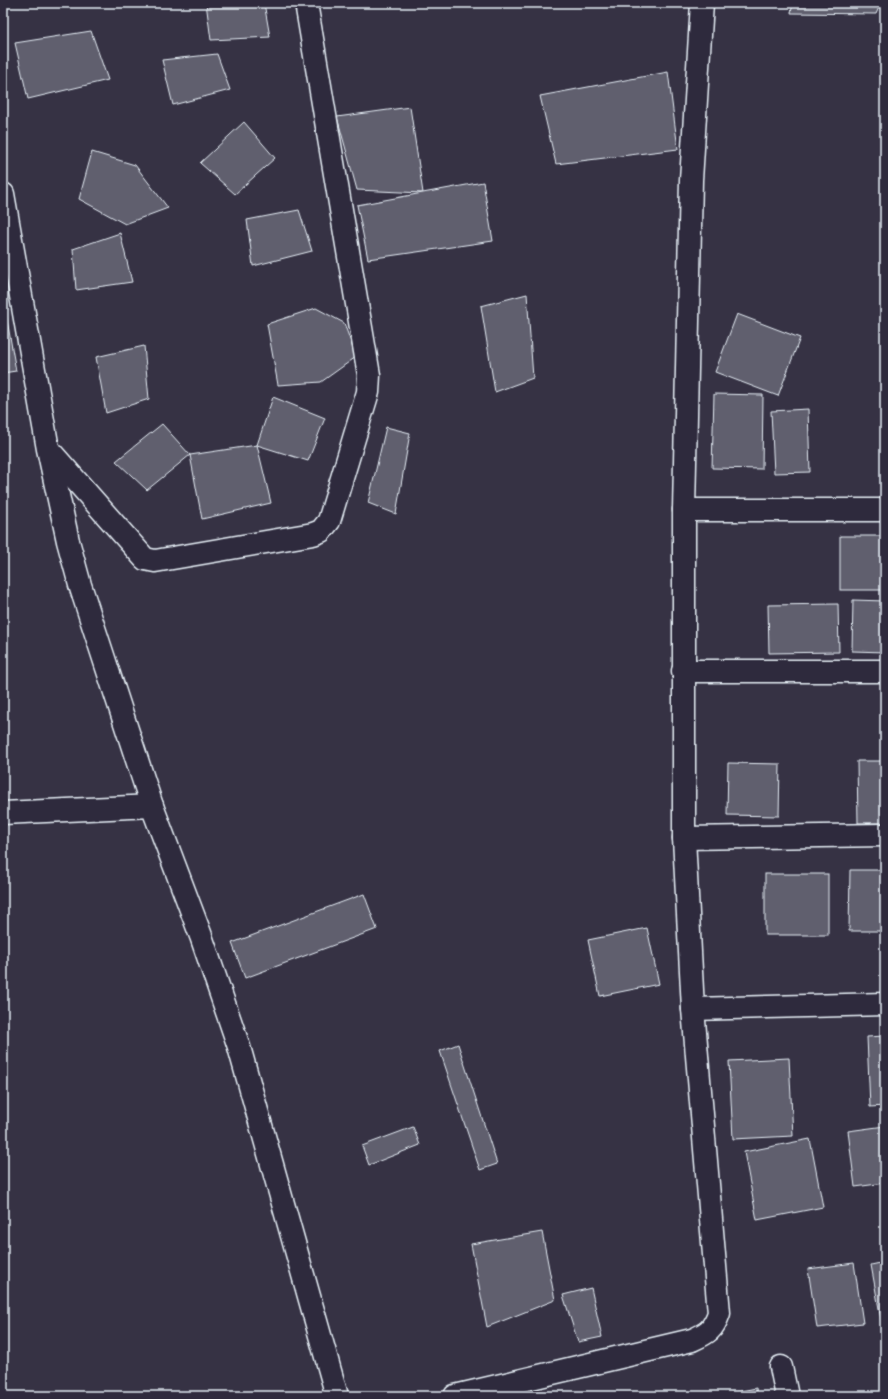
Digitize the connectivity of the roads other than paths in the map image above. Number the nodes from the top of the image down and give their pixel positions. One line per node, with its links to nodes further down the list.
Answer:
1 (306, 3): 5 (street)
2 (702, 3): 6 (street)
3 (3, 194): 4 (street)
4 (7, 245): 5 (street)
5 (48, 449): 10 (street)
6 (684, 510): 7 (street); 8 (street)
7 (885, 510)
8 (683, 671): 9 (street); 13 (street)
9 (885, 671)
10 (152, 806): 11 (street); 17 (street)
11 (3, 813)
12 (885, 835): 13 (street)
13 (684, 838): 15 (street)
14 (885, 1004): 15 (street)
15 (692, 1010): 18 (street)
16 (781, 1367): 19 (street)
17 (337, 1396)
18 (456, 1396)
19 (787, 1396)

